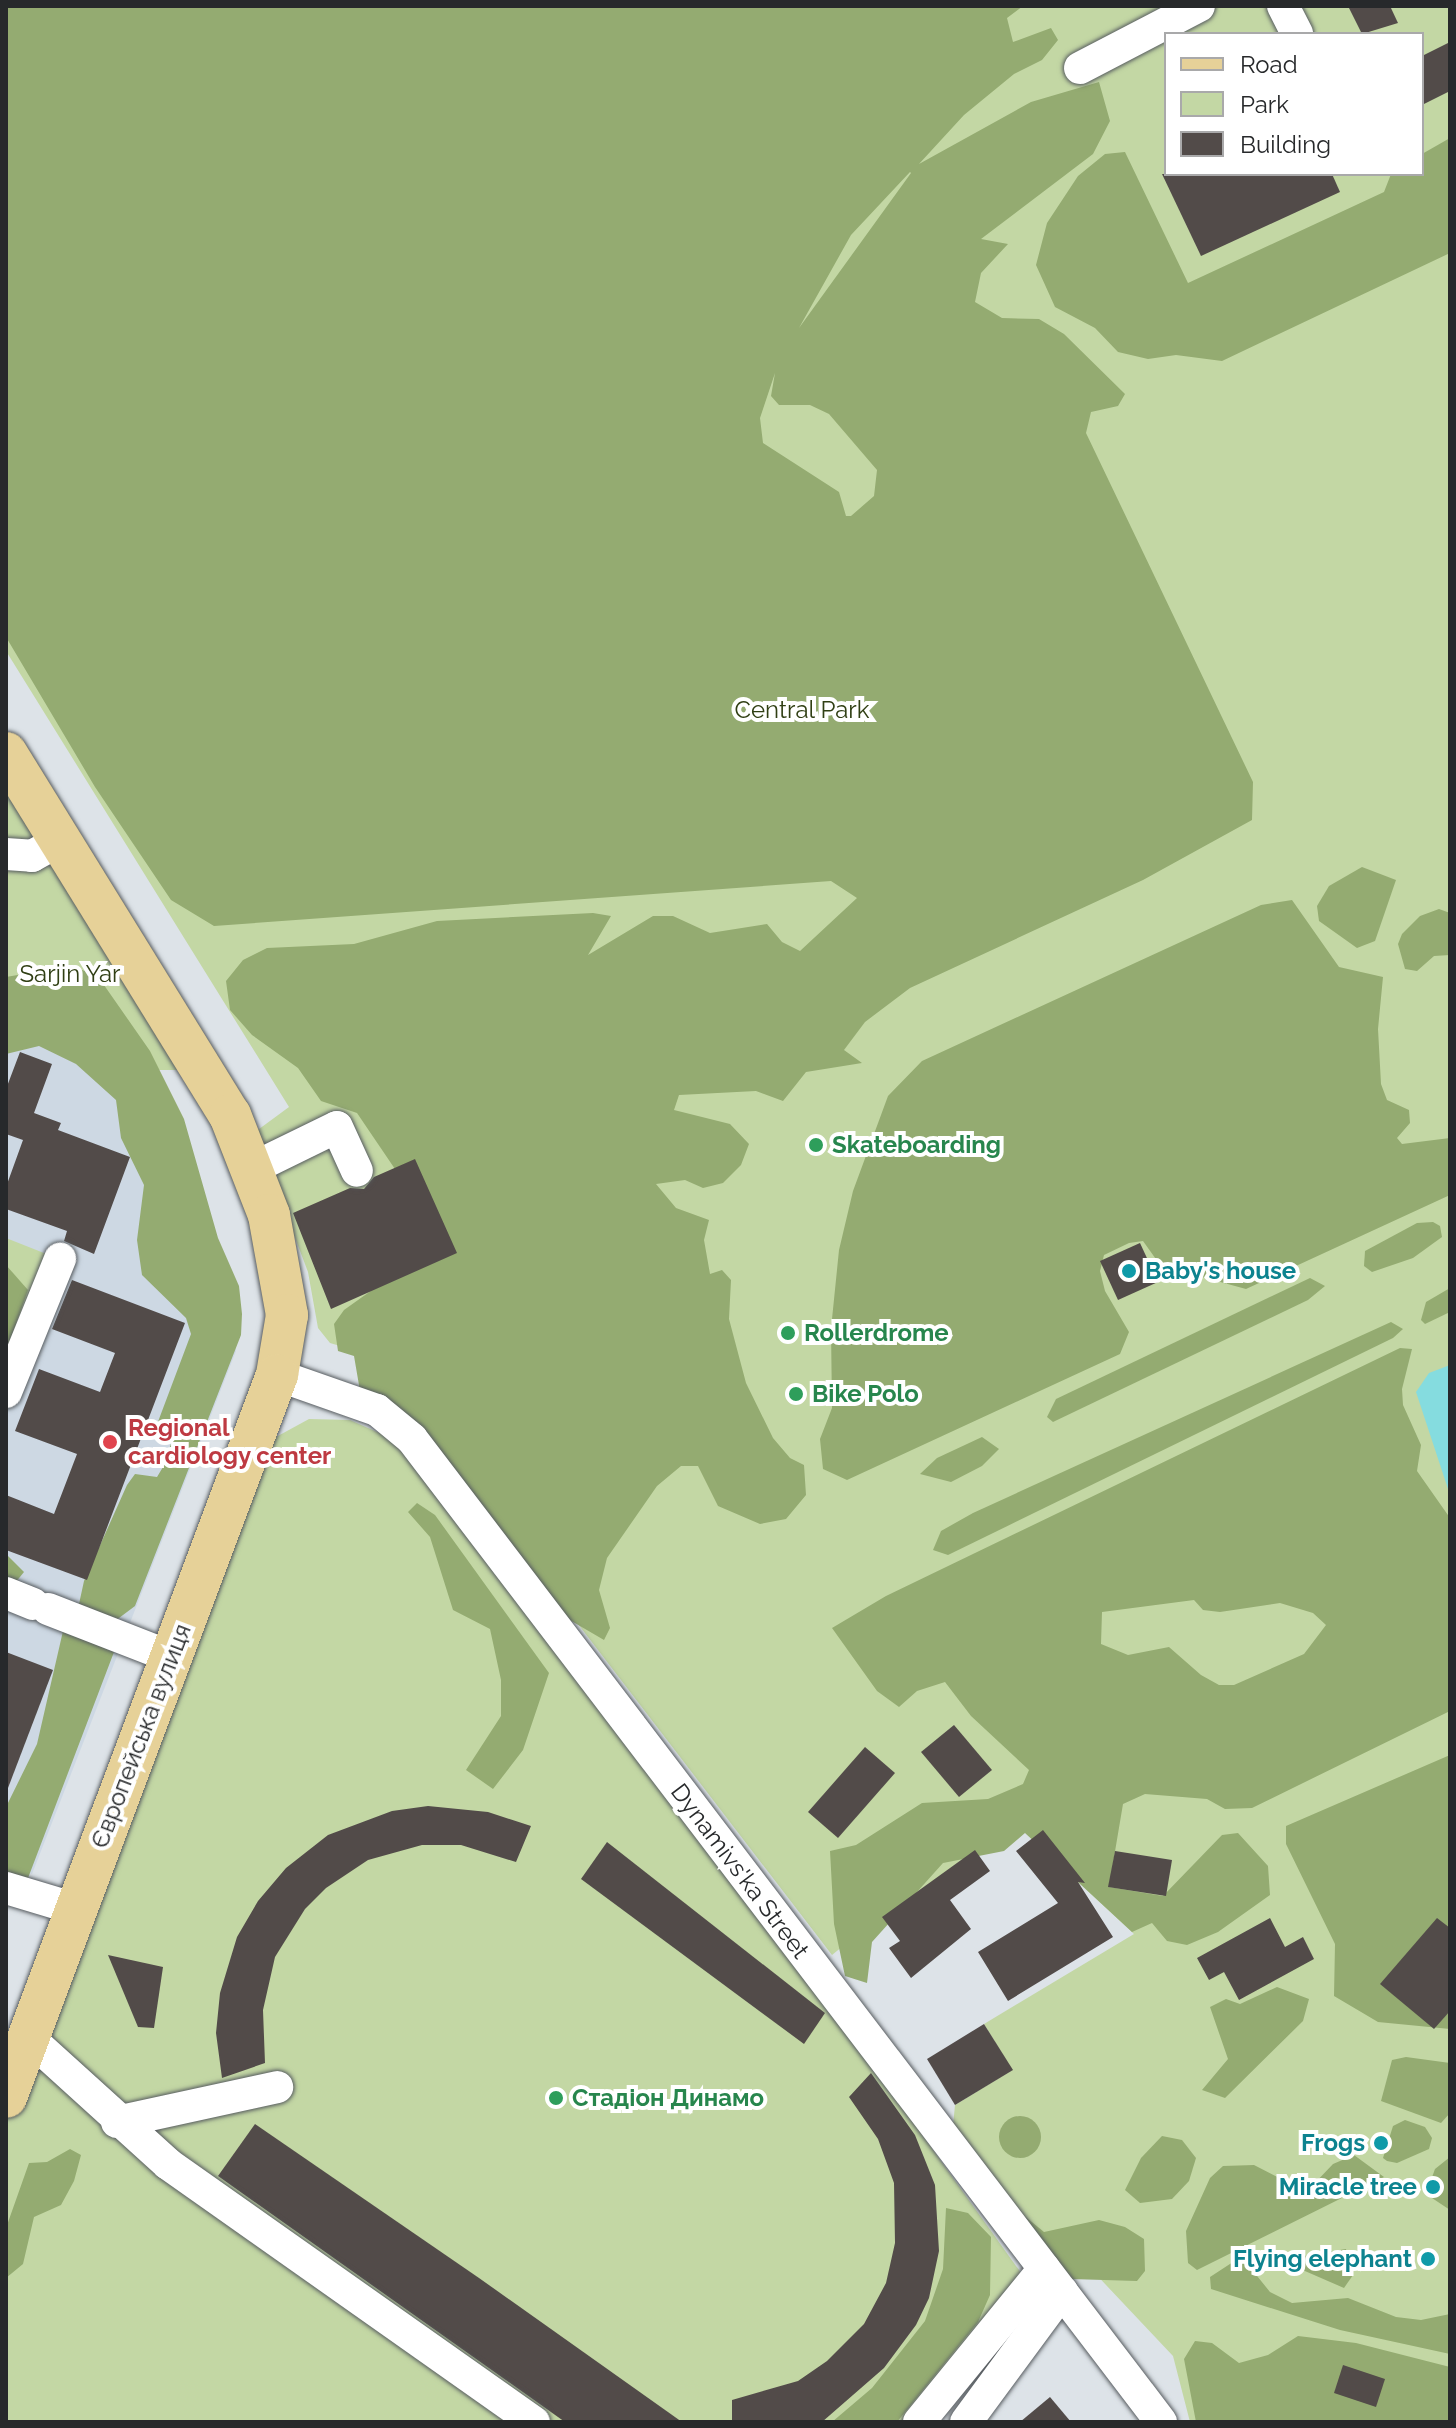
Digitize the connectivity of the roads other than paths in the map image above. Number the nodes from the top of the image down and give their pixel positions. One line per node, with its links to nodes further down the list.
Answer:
1 (1199, 6): 4 (street)
2 (1283, 6): 3 (street)
3 (1296, 32)
4 (1080, 68)
5 (6, 753): 6 (main road, Європейська вулиця)
6 (61, 840): 7 (street); 8 (main road, Європейська вулиця)
7 (6, 854)
8 (253, 1168): 9 (street); 11 (main road, Європейська вулиця)
9 (357, 1171)
10 (60, 1259): 12 (street)
11 (277, 1375): 14 (main road, Європейська вулиця); 21 (street, Dynamivs'ka Street)
12 (6, 1392)
13 (29, 1602): 14 (street)
14 (171, 1657): 16 (main road, Європейська вулиця)
15 (6, 1888): 16 (street)
16 (76, 1909): 17 (main road, Європейська вулиця)
17 (28, 2037): 19 (main road, Європейська вулиця); 20 (street)
18 (277, 2087): 20 (street)
19 (6, 2097)
20 (117, 2122): 22 (street)
21 (1053, 2280): 23 (street); 24 (street); 25 (street, Dynamivs'ka Street)
22 (534, 2422)
23 (919, 2422)
24 (966, 2422)
25 (1161, 2422)

